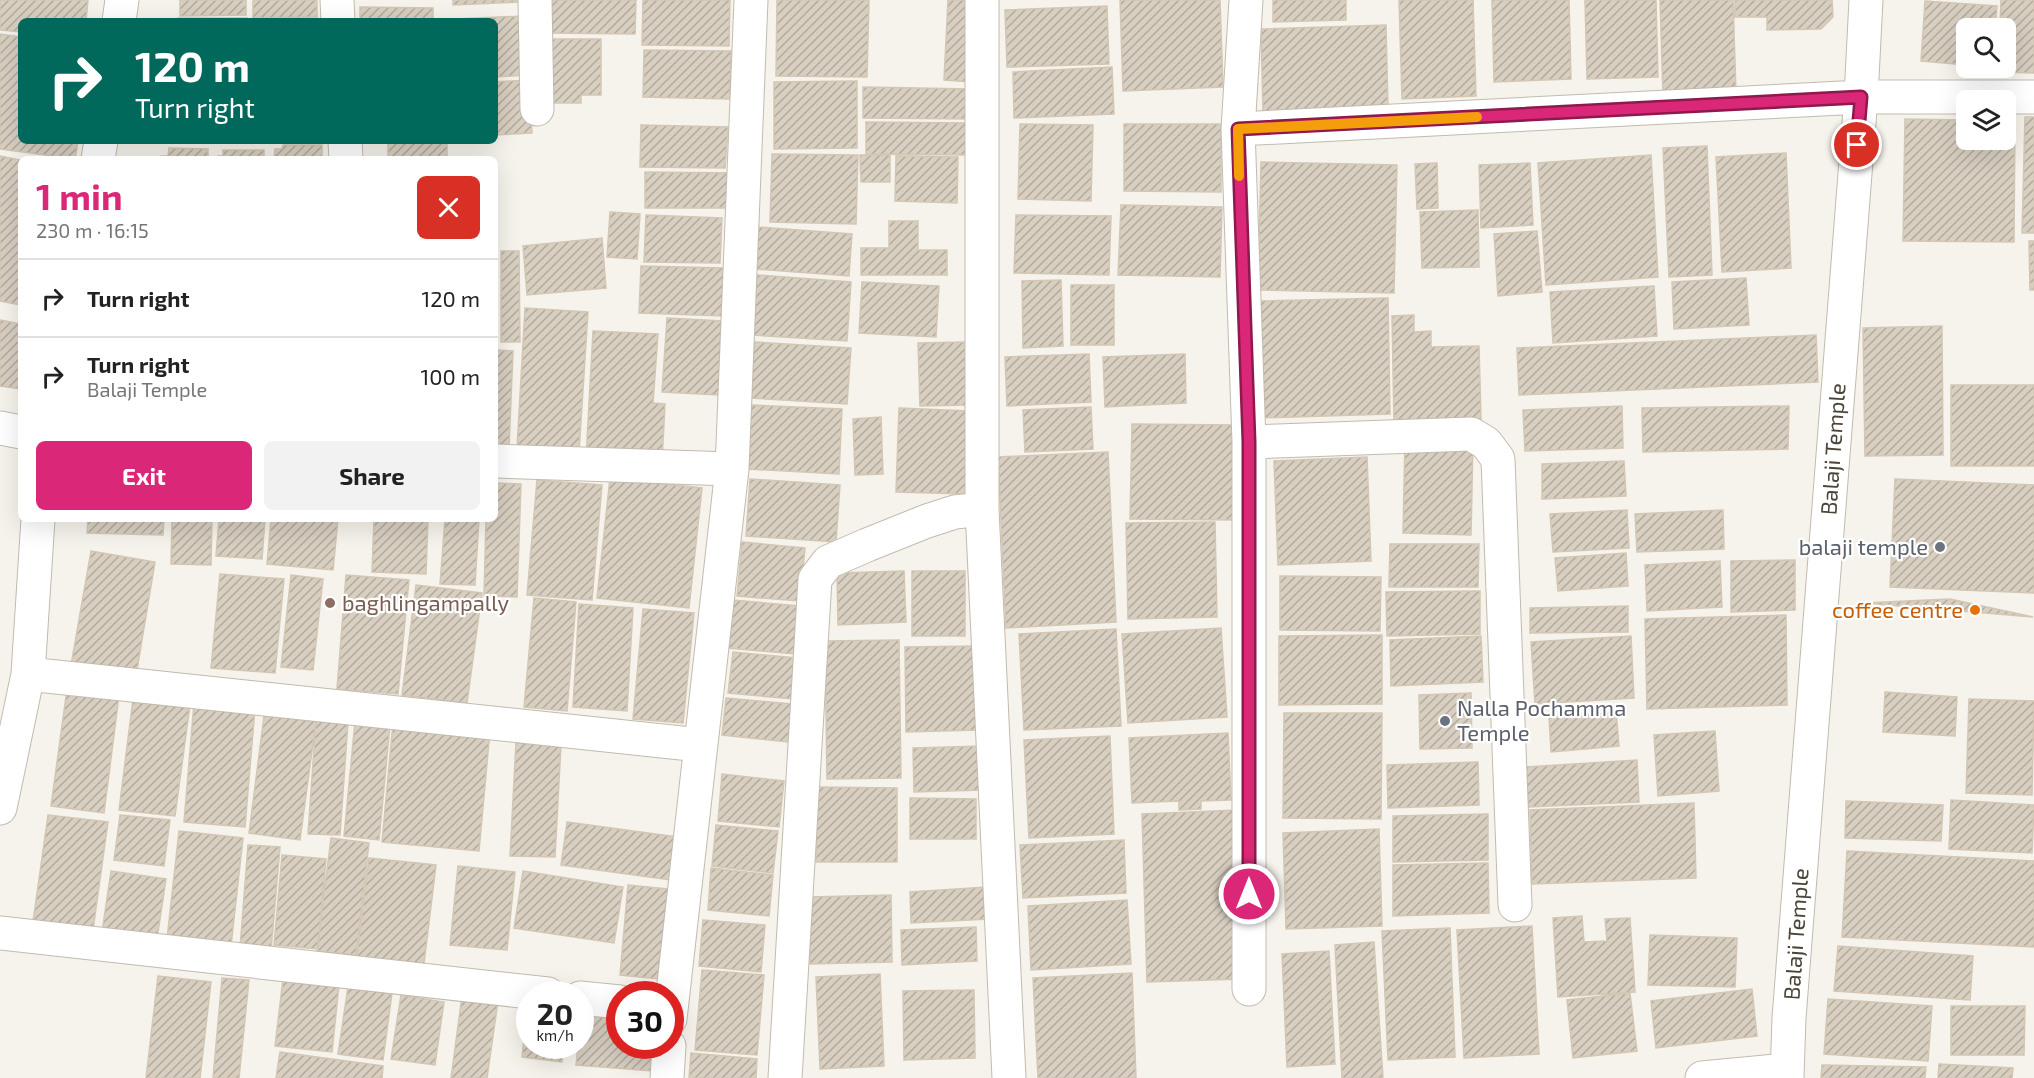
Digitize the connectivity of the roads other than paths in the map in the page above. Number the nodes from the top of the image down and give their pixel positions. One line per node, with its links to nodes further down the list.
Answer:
1 (122, 0): 8 (street)
2 (337, 0): 9 (street)
3 (535, 0): 12 (street)
4 (752, 0): 18 (street)
5 (982, 0): 19 (street)
6 (1245, 0): 13 (street)
7 (1866, 0): 10 (street, Balaji Temple)
8 (119, 18)
9 (338, 18)
10 (1861, 97): 11 (street); 13 (street); 31 (street, Balaji Temple)
11 (2034, 98)
12 (537, 108)
13 (1238, 129): 16 (street)
14 (0, 428): 15 (street)
15 (18, 431)
16 (1249, 442): 25 (street); 28 (street)
17 (498, 461): 18 (street)
18 (732, 469): 23 (street)
19 (981, 509): 33 (street); 34 (street)
20 (38, 522): 21 (street)
21 (28, 674): 22 (street); 23 (street)
22 (8, 731): 24 (street)
23 (700, 745): 27 (street)
24 (0, 808)
25 (1515, 905)
26 (0, 933): 29 (street)
27 (674, 981)
28 (1249, 989)
29 (516, 990)
30 (668, 1059): 32 (street)
31 (1787, 1074): 35 (street)
32 (667, 1078)
33 (785, 1078)
34 (1009, 1078)
35 (1702, 1078)

